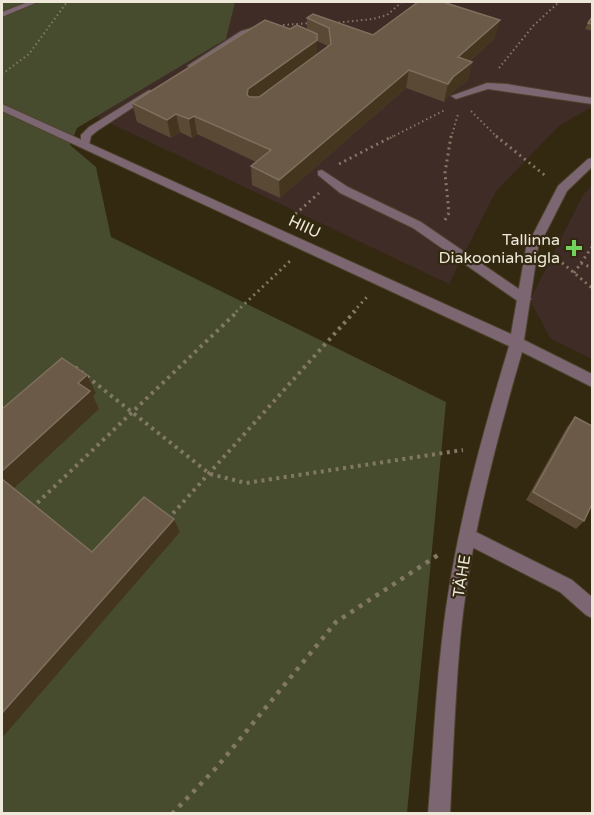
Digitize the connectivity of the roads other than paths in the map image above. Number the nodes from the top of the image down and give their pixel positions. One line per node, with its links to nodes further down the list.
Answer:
1 (34, 2): 2 (street)
2 (2, 15)
3 (269, 28): 4 (street)
4 (183, 72)
5 (163, 85): 9 (street)
6 (459, 98): 7 (street)
7 (592, 101)
8 (2, 107): 9 (street, HIIU)
9 (85, 143): 13 (street, HIIU)
10 (592, 161): 12 (street, TÄHE)
11 (322, 173): 12 (street)
12 (524, 299): 13 (street, TÄHE)
13 (517, 343): 14 (street, HIIU); 15 (street, TÄHE)
14 (592, 381)
15 (468, 536): 16 (street); 17 (street, TÄHE)
16 (592, 609)
17 (439, 813)

